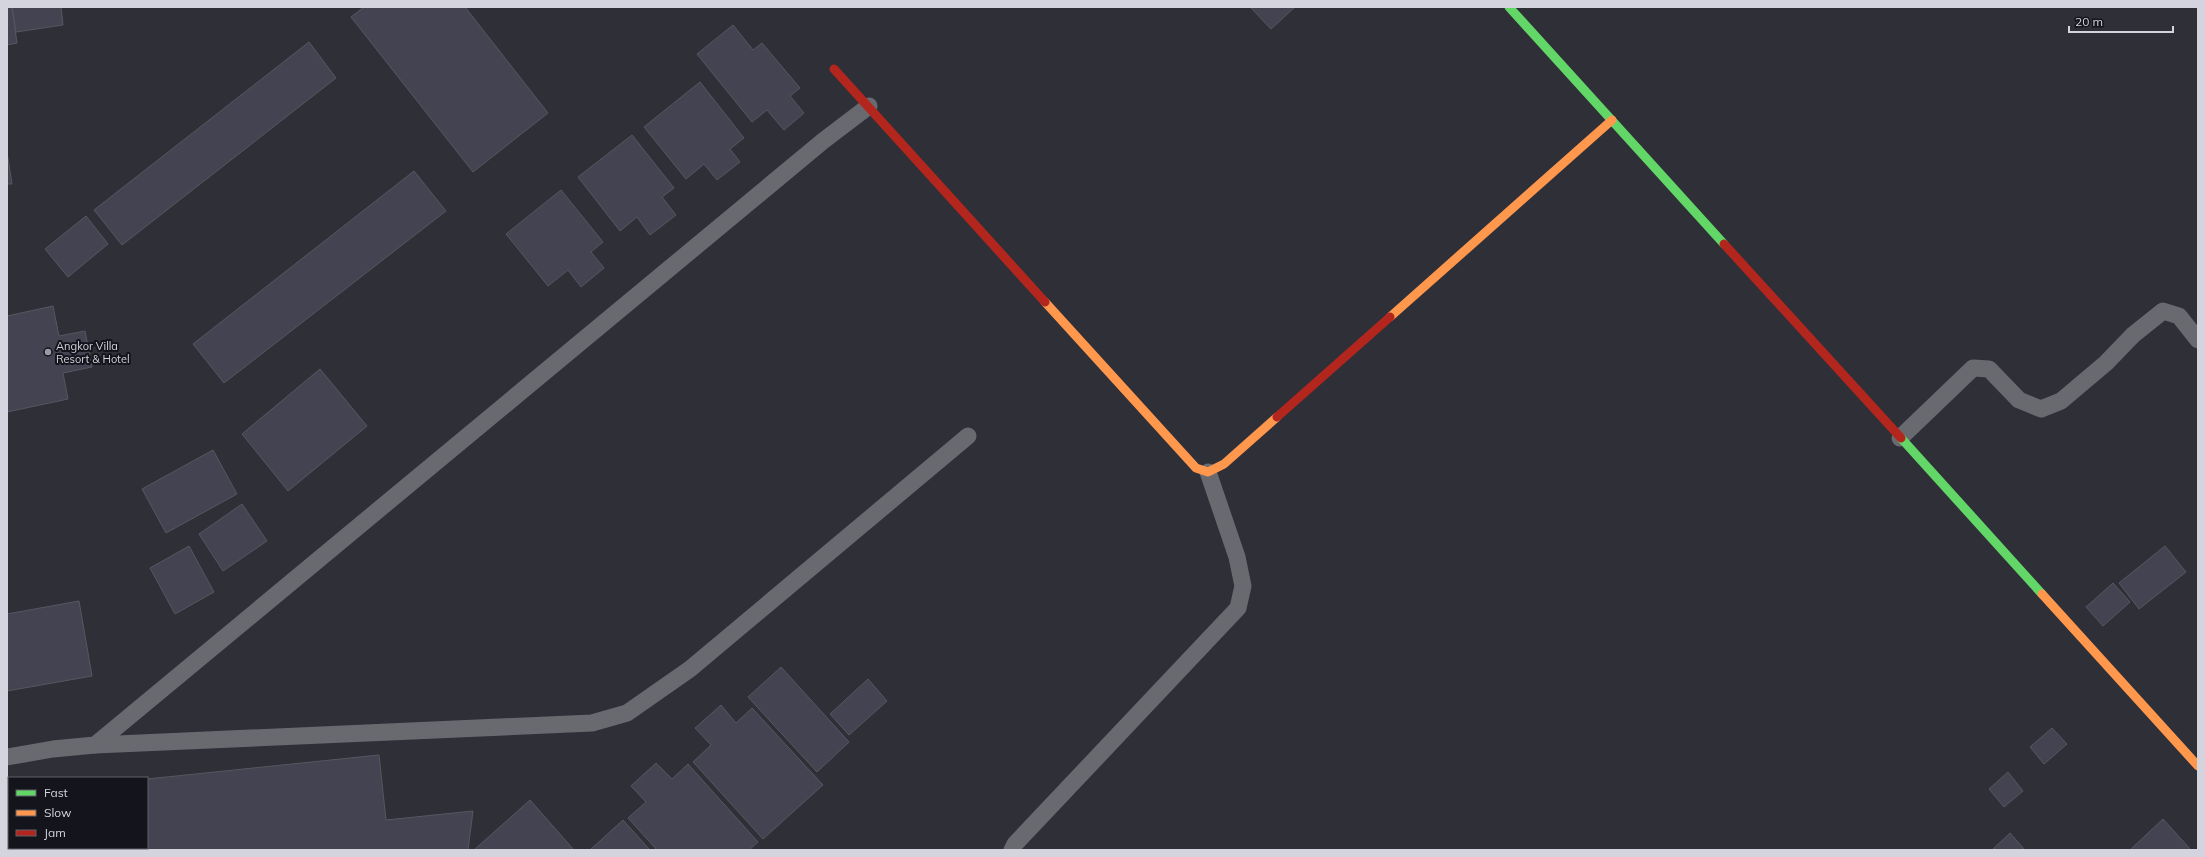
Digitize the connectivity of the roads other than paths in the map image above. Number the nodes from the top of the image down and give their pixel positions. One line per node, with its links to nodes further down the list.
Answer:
1 (1509, 7): 4 (street)
2 (834, 69): 3 (street)
3 (869, 106): 8 (street); 9 (lane)
4 (1612, 120): 7 (street); 8 (street)
5 (2198, 340): 7 (lane)
6 (968, 436): 9 (lane)
7 (1900, 438): 11 (street)
8 (1208, 472): 12 (lane)
9 (95, 745): 10 (lane)
10 (7, 757)
11 (2198, 766)
12 (1012, 850)

